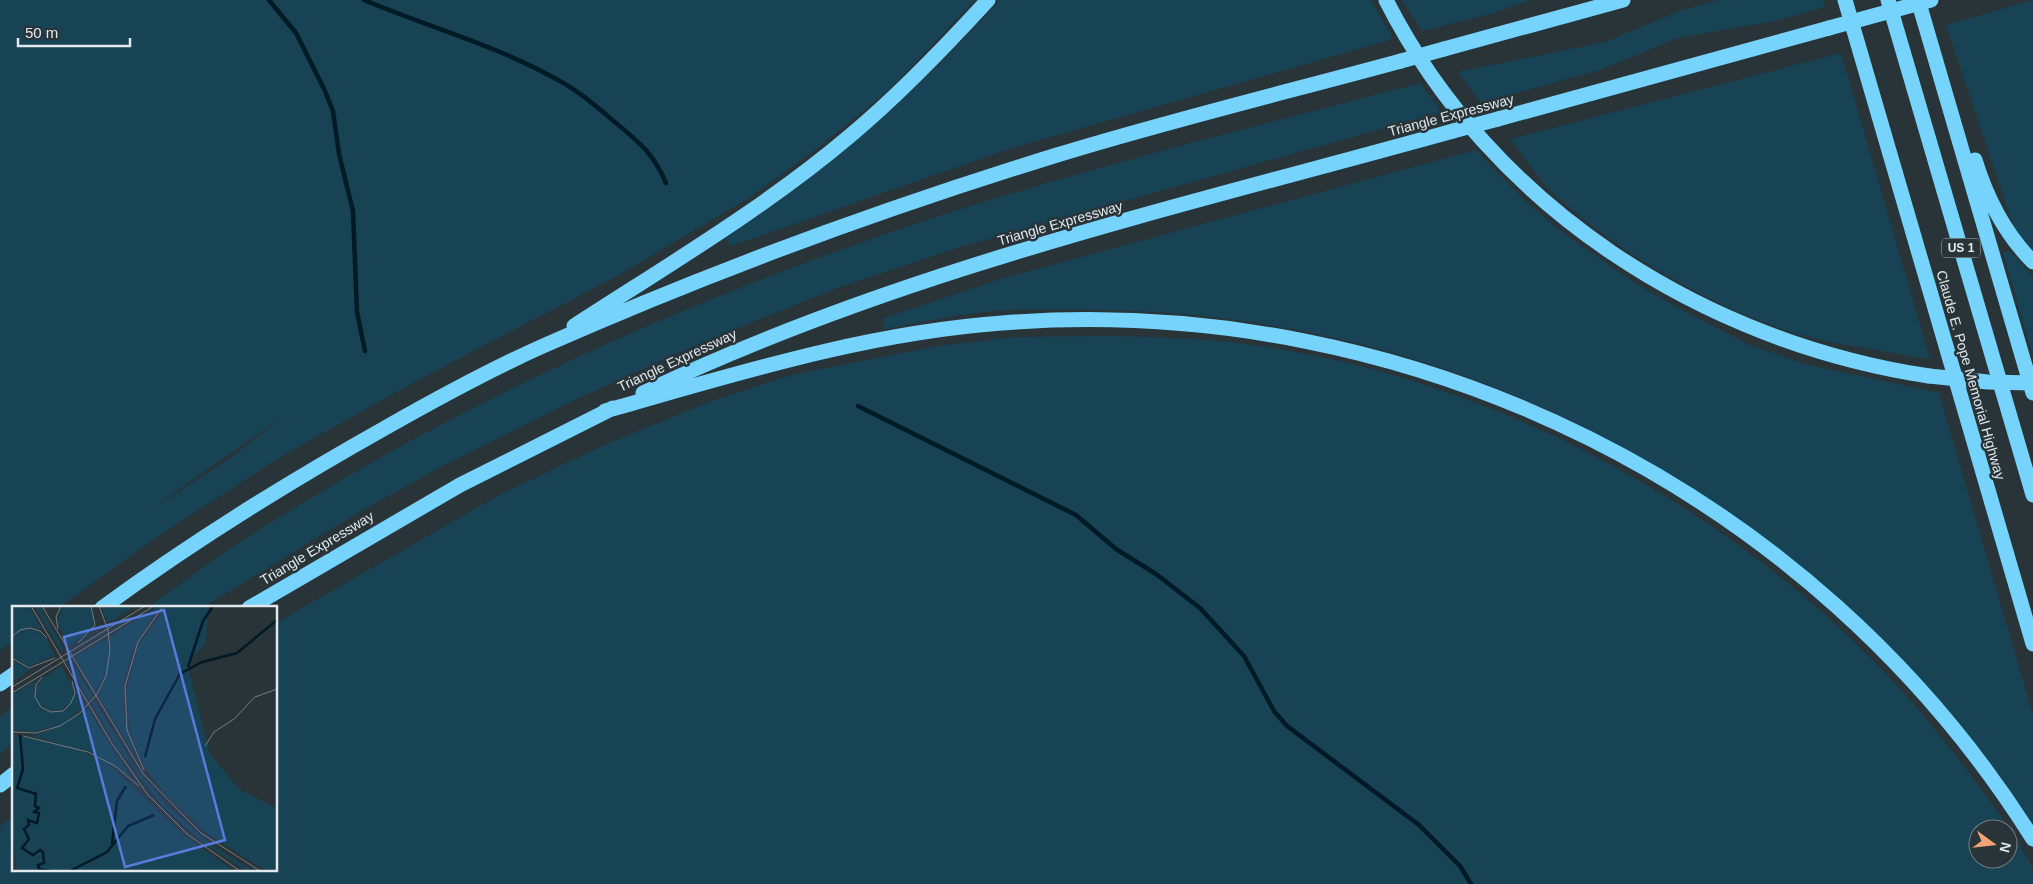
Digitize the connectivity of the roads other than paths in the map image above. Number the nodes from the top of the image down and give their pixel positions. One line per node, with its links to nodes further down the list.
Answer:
1 (988, 0): 10 (highway)
2 (1386, 0): 11 (highway, bridge)
3 (1623, 0): 10 (highway, bridge)
4 (1845, 0): 17 (highway, Claude E. Pope Memorial Highway)
5 (1888, 0): 14 (highway, Claude E. Pope Memorial Highway / US 1)
6 (1918, 0): 8 (highway)
7 (1931, 0): 13 (highway, Triangle Expressway, bridge)
8 (1949, 108): 9 (highway); 12 (highway)
9 (2033, 262)
10 (541, 347): 15 (highway)
11 (2033, 383)
12 (2033, 393)
13 (606, 411): 16 (highway, Triangle Expressway); 22 (highway)
14 (2033, 495)
15 (105, 606)
16 (252, 606)
17 (2033, 644)
18 (12, 675): 19 (highway)
19 (0, 684)
20 (12, 776): 21 (highway)
21 (0, 785)
22 (2033, 839)

